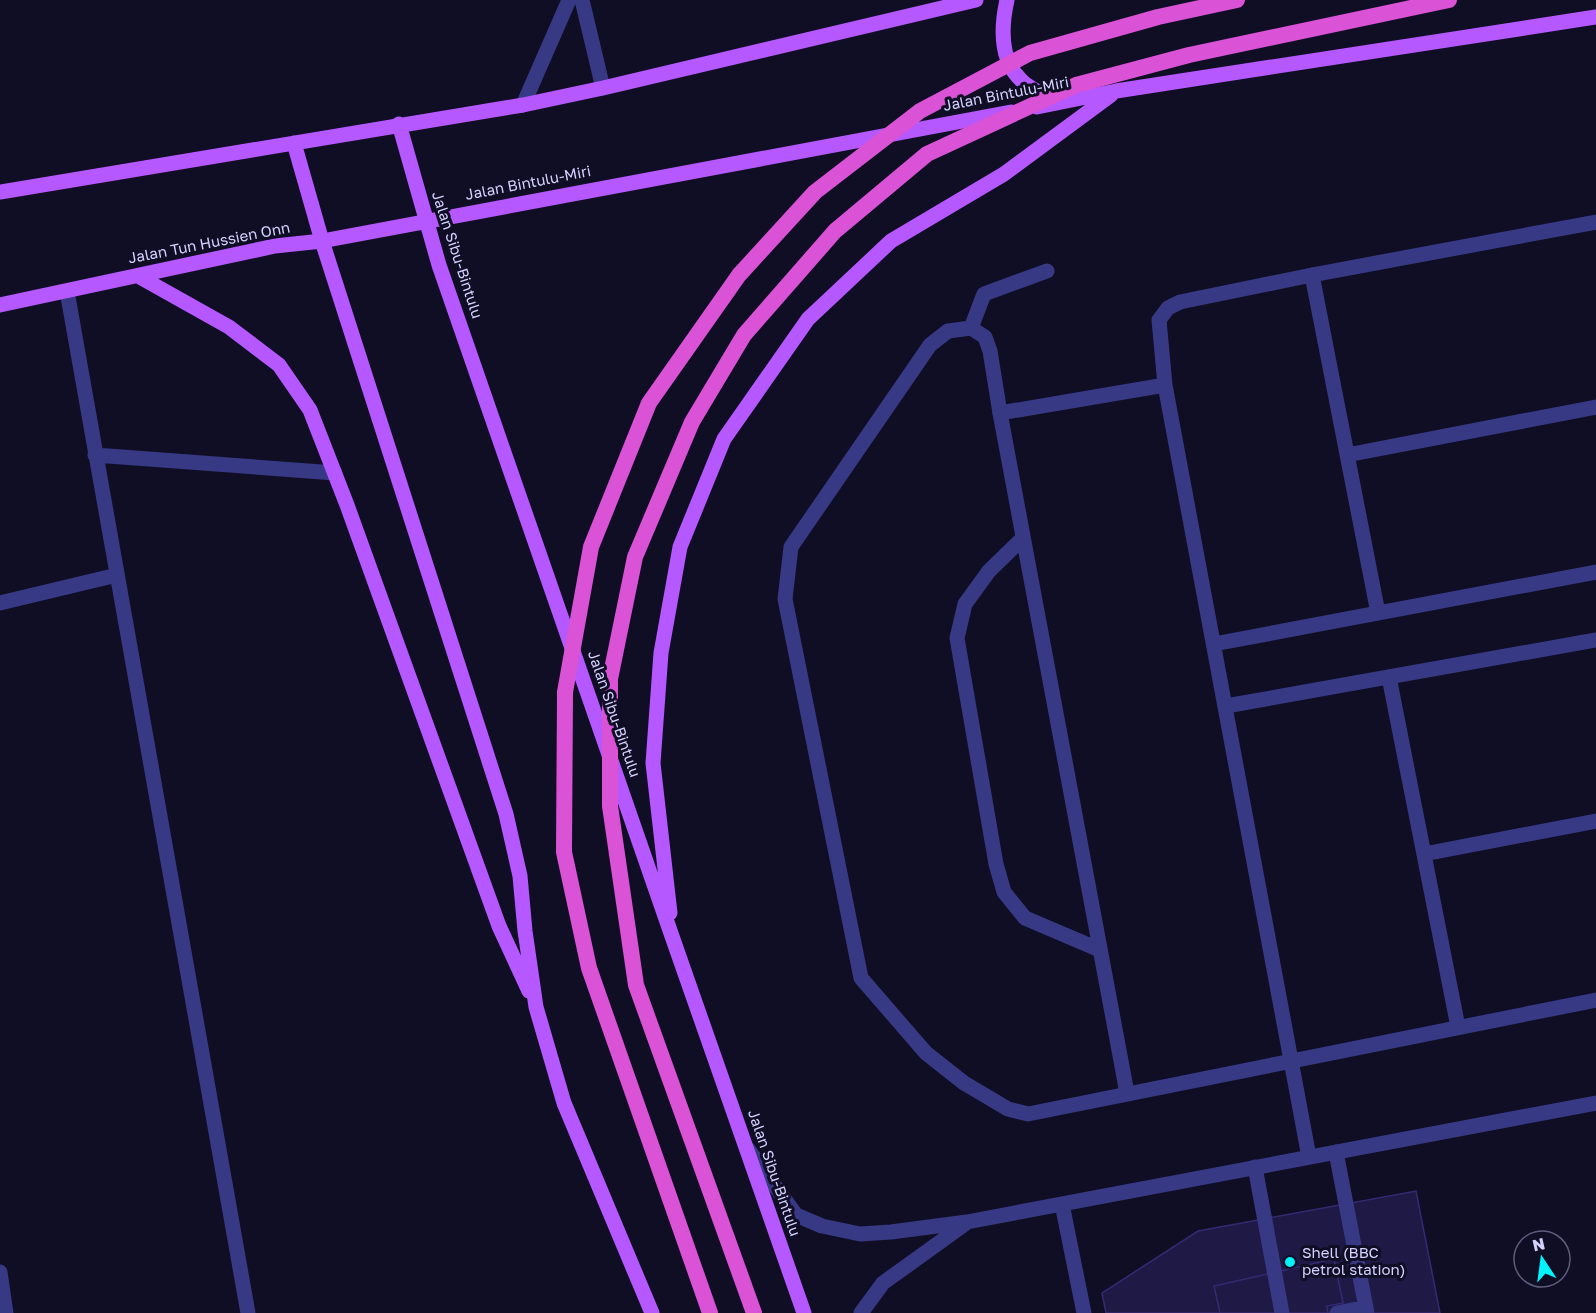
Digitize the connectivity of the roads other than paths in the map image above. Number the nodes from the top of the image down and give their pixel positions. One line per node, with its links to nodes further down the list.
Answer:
1 (569, 0): 11 (street)
2 (582, 0): 8 (street)
3 (976, 0): 8 (main road)
4 (1007, 0): 10 (main road)
5 (1237, 0): 60 (highway, bridge)
6 (1449, 0): 61 (highway, bridge)
7 (1596, 17): 9 (main road, Jalan Bintulu-Miri)
8 (603, 88): 11 (main road)
9 (1116, 91): 10 (main road, Jalan Bintulu-Miri); 41 (main road)
10 (1060, 102): 15 (main road, Jalan Bintulu-Miri)
11 (523, 105): 12 (main road)
12 (399, 124): 13 (main road); 15 (main road, Jalan Sibu-Bintulu)
13 (294, 143): 14 (main road); 17 (main road)
14 (0, 192)
15 (425, 220): 17 (main road, Jalan Tun Hussien Onn); 41 (main road, Jalan Sibu-Bintulu)
16 (1596, 222): 19 (street)
17 (322, 241): 20 (main road, Jalan Tun Hussien Onn); 44 (main road)
18 (1047, 271): 23 (street)
19 (1312, 275): 24 (street); 28 (street)
20 (138, 276): 21 (main road, Jalan Tun Hussien Onn); 29 (main road)
21 (68, 291): 22 (main road, Jalan Tun Hussien Onn); 27 (street)
22 (0, 305)
23 (971, 328): 26 (street); 47 (street)
24 (1165, 385): 26 (street); 36 (street)
25 (1596, 407): 28 (street)
26 (1000, 413): 30 (street)
27 (95, 455): 29 (street); 32 (street)
28 (1347, 455): 34 (street)
29 (335, 473): 44 (main road)
30 (1023, 538): 42 (street); 42 (street)
31 (1596, 572): 34 (street)
32 (117, 575): 33 (street); 58 (street)
33 (0, 603)
34 (1378, 613): 36 (street)
35 (1596, 640): 37 (street)
36 (1214, 644): 38 (street)
37 (1389, 677): 38 (street); 40 (street)
38 (1226, 706): 46 (street)
39 (1596, 821): 40 (street)
40 (1424, 854): 45 (street)
41 (674, 942): 49 (main road, Jalan Sibu-Bintulu)
42 (1100, 950): 47 (street)
43 (1596, 1000): 45 (street)
44 (536, 1007): 59 (main road)
45 (1458, 1027): 46 (street)
46 (1291, 1060): 47 (street); 51 (street)
47 (1127, 1093)
48 (1596, 1103): 50 (street)
49 (745, 1144): 54 (street); 62 (main road, Jalan Sibu-Bintulu)
50 (1336, 1152): 51 (street); 56 (street)
51 (1310, 1157): 52 (street)
52 (1255, 1167): 53 (street); 65 (street)
53 (1062, 1204): 54 (street); 64 (street)
54 (967, 1222): 63 (street)
55 (0, 1272): 57 (street)
56 (1367, 1310): 66 (street)
57 (6, 1313)
58 (248, 1313)
59 (652, 1313)
60 (710, 1313)
61 (754, 1313)
62 (804, 1313)
63 (861, 1313)
64 (1084, 1313)
65 (1282, 1313)
66 (1337, 1313)

